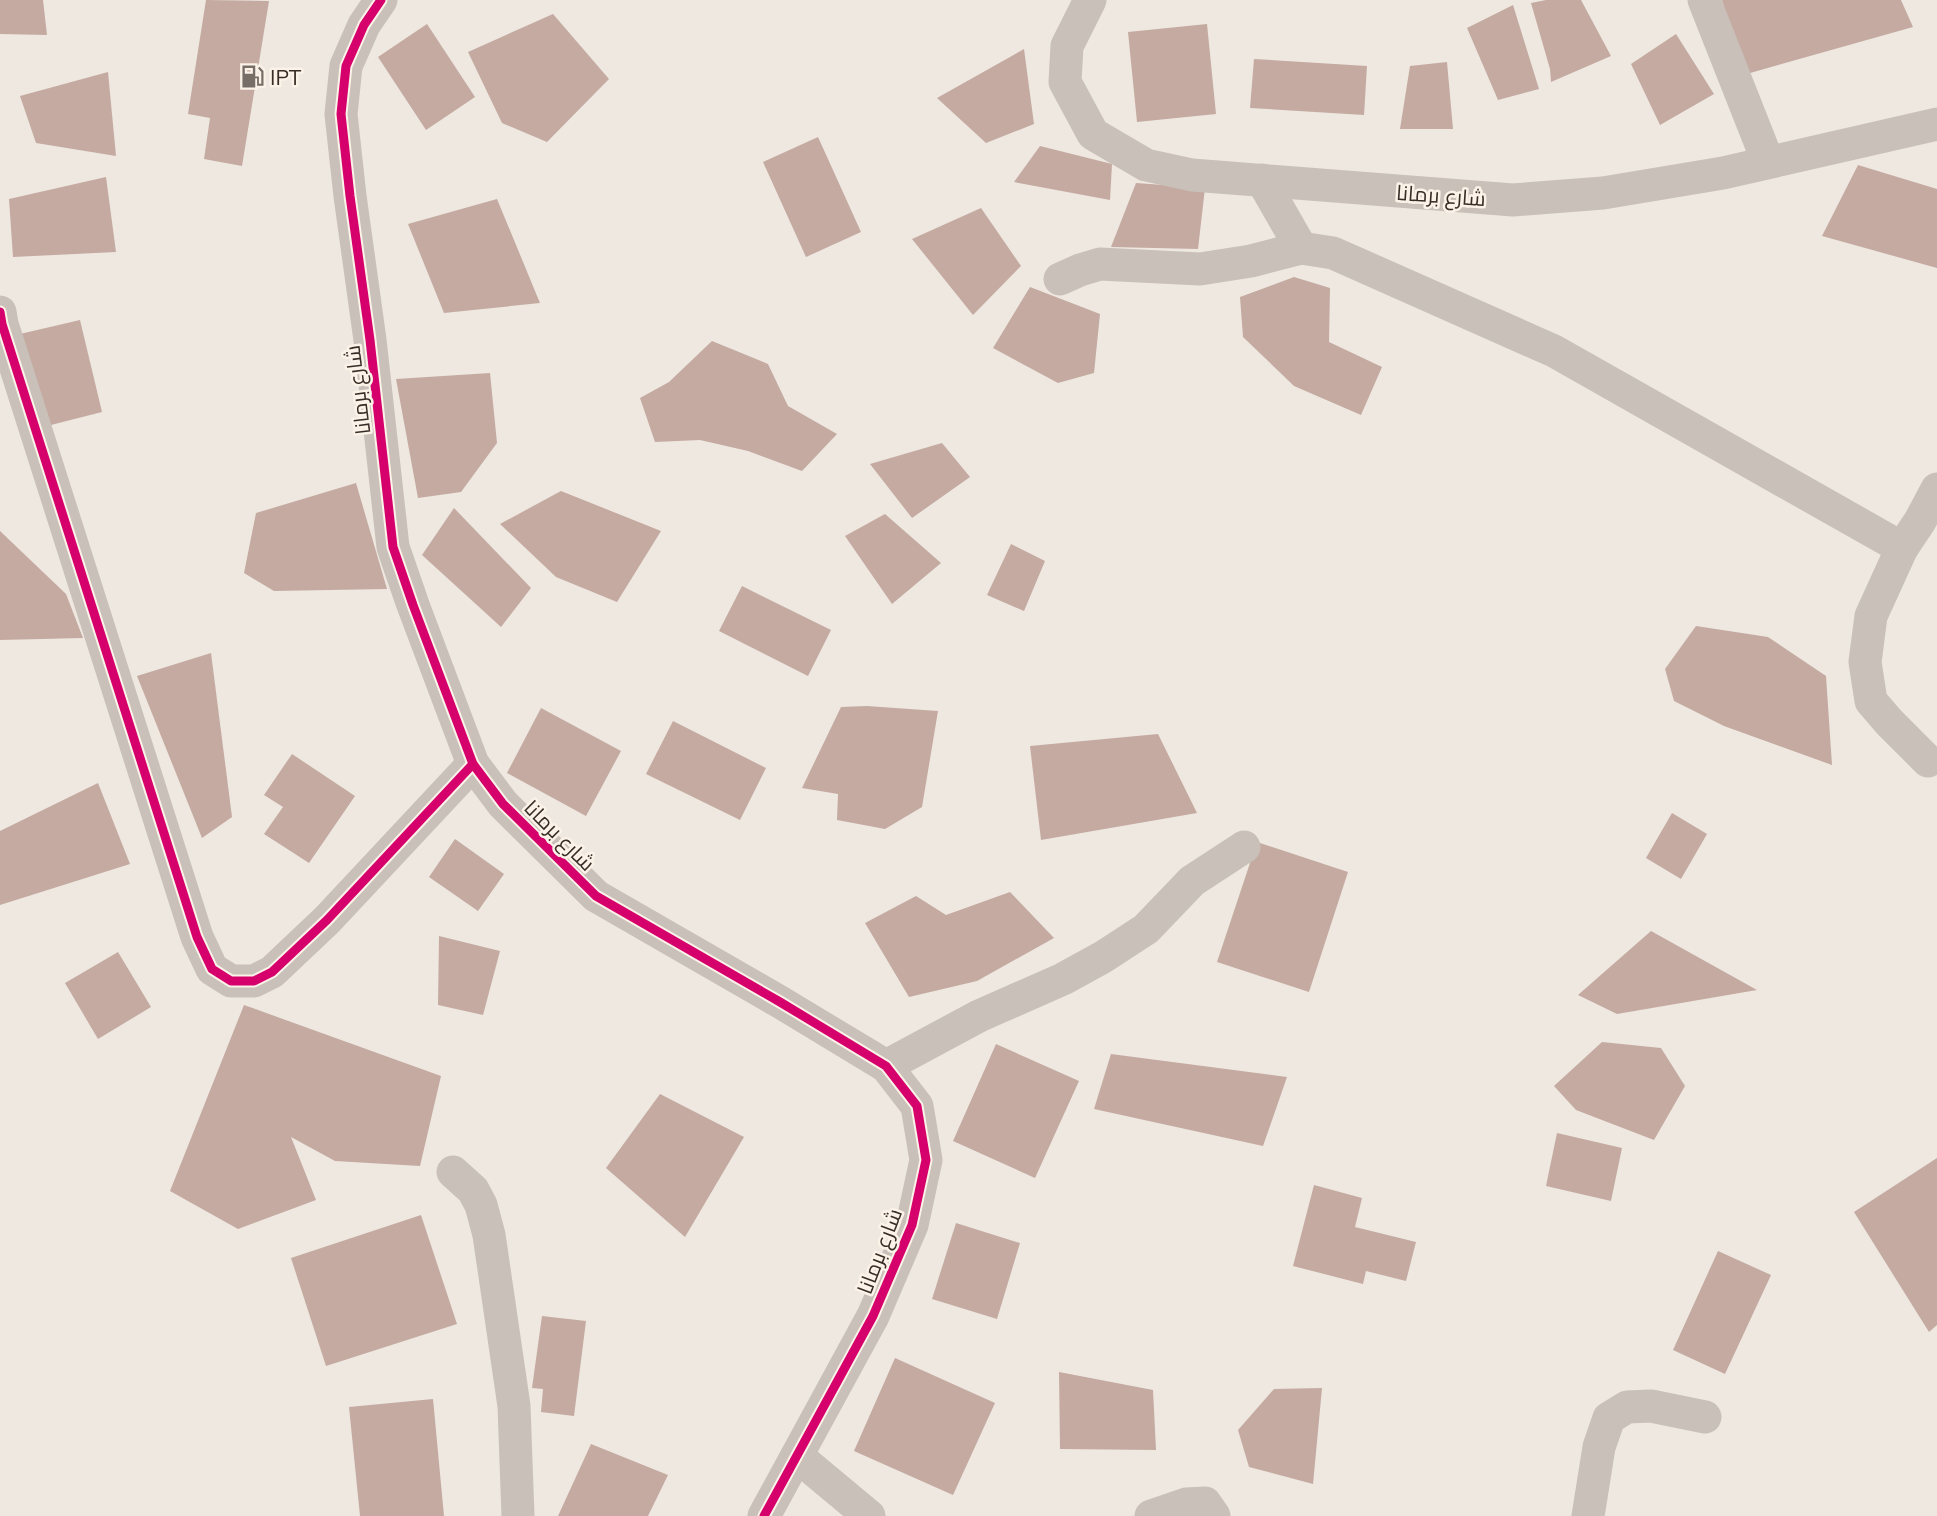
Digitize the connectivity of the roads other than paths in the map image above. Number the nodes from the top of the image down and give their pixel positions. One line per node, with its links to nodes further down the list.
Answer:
1 (381, 0): 13 (street, شارع برمانا)
2 (1090, 0): 6 (street, شارع برمانا)
3 (1704, 0): 5 (street)
4 (1937, 124): 5 (street, شارع برمانا)
5 (1767, 162): 6 (street, شارع برمانا)
6 (1262, 180): 7 (street)
7 (1301, 248): 8 (street); 11 (street)
8 (1060, 279)
9 (0, 312): 13 (street)
10 (1937, 489): 11 (street)
11 (1902, 548): 12 (street)
12 (1928, 760)
13 (474, 764): 15 (street, شارع برمانا)
14 (1244, 847): 15 (street)
15 (886, 1066): 18 (street, شارع برمانا)
16 (453, 1172): 19 (street)
17 (1705, 1417): 24 (street)
18 (797, 1456): 20 (street, شارع برمانا); 21 (street)
19 (518, 1516)
20 (764, 1516)
21 (869, 1516)
22 (1151, 1516): 23 (street)
23 (1214, 1516)
24 (1588, 1516)

